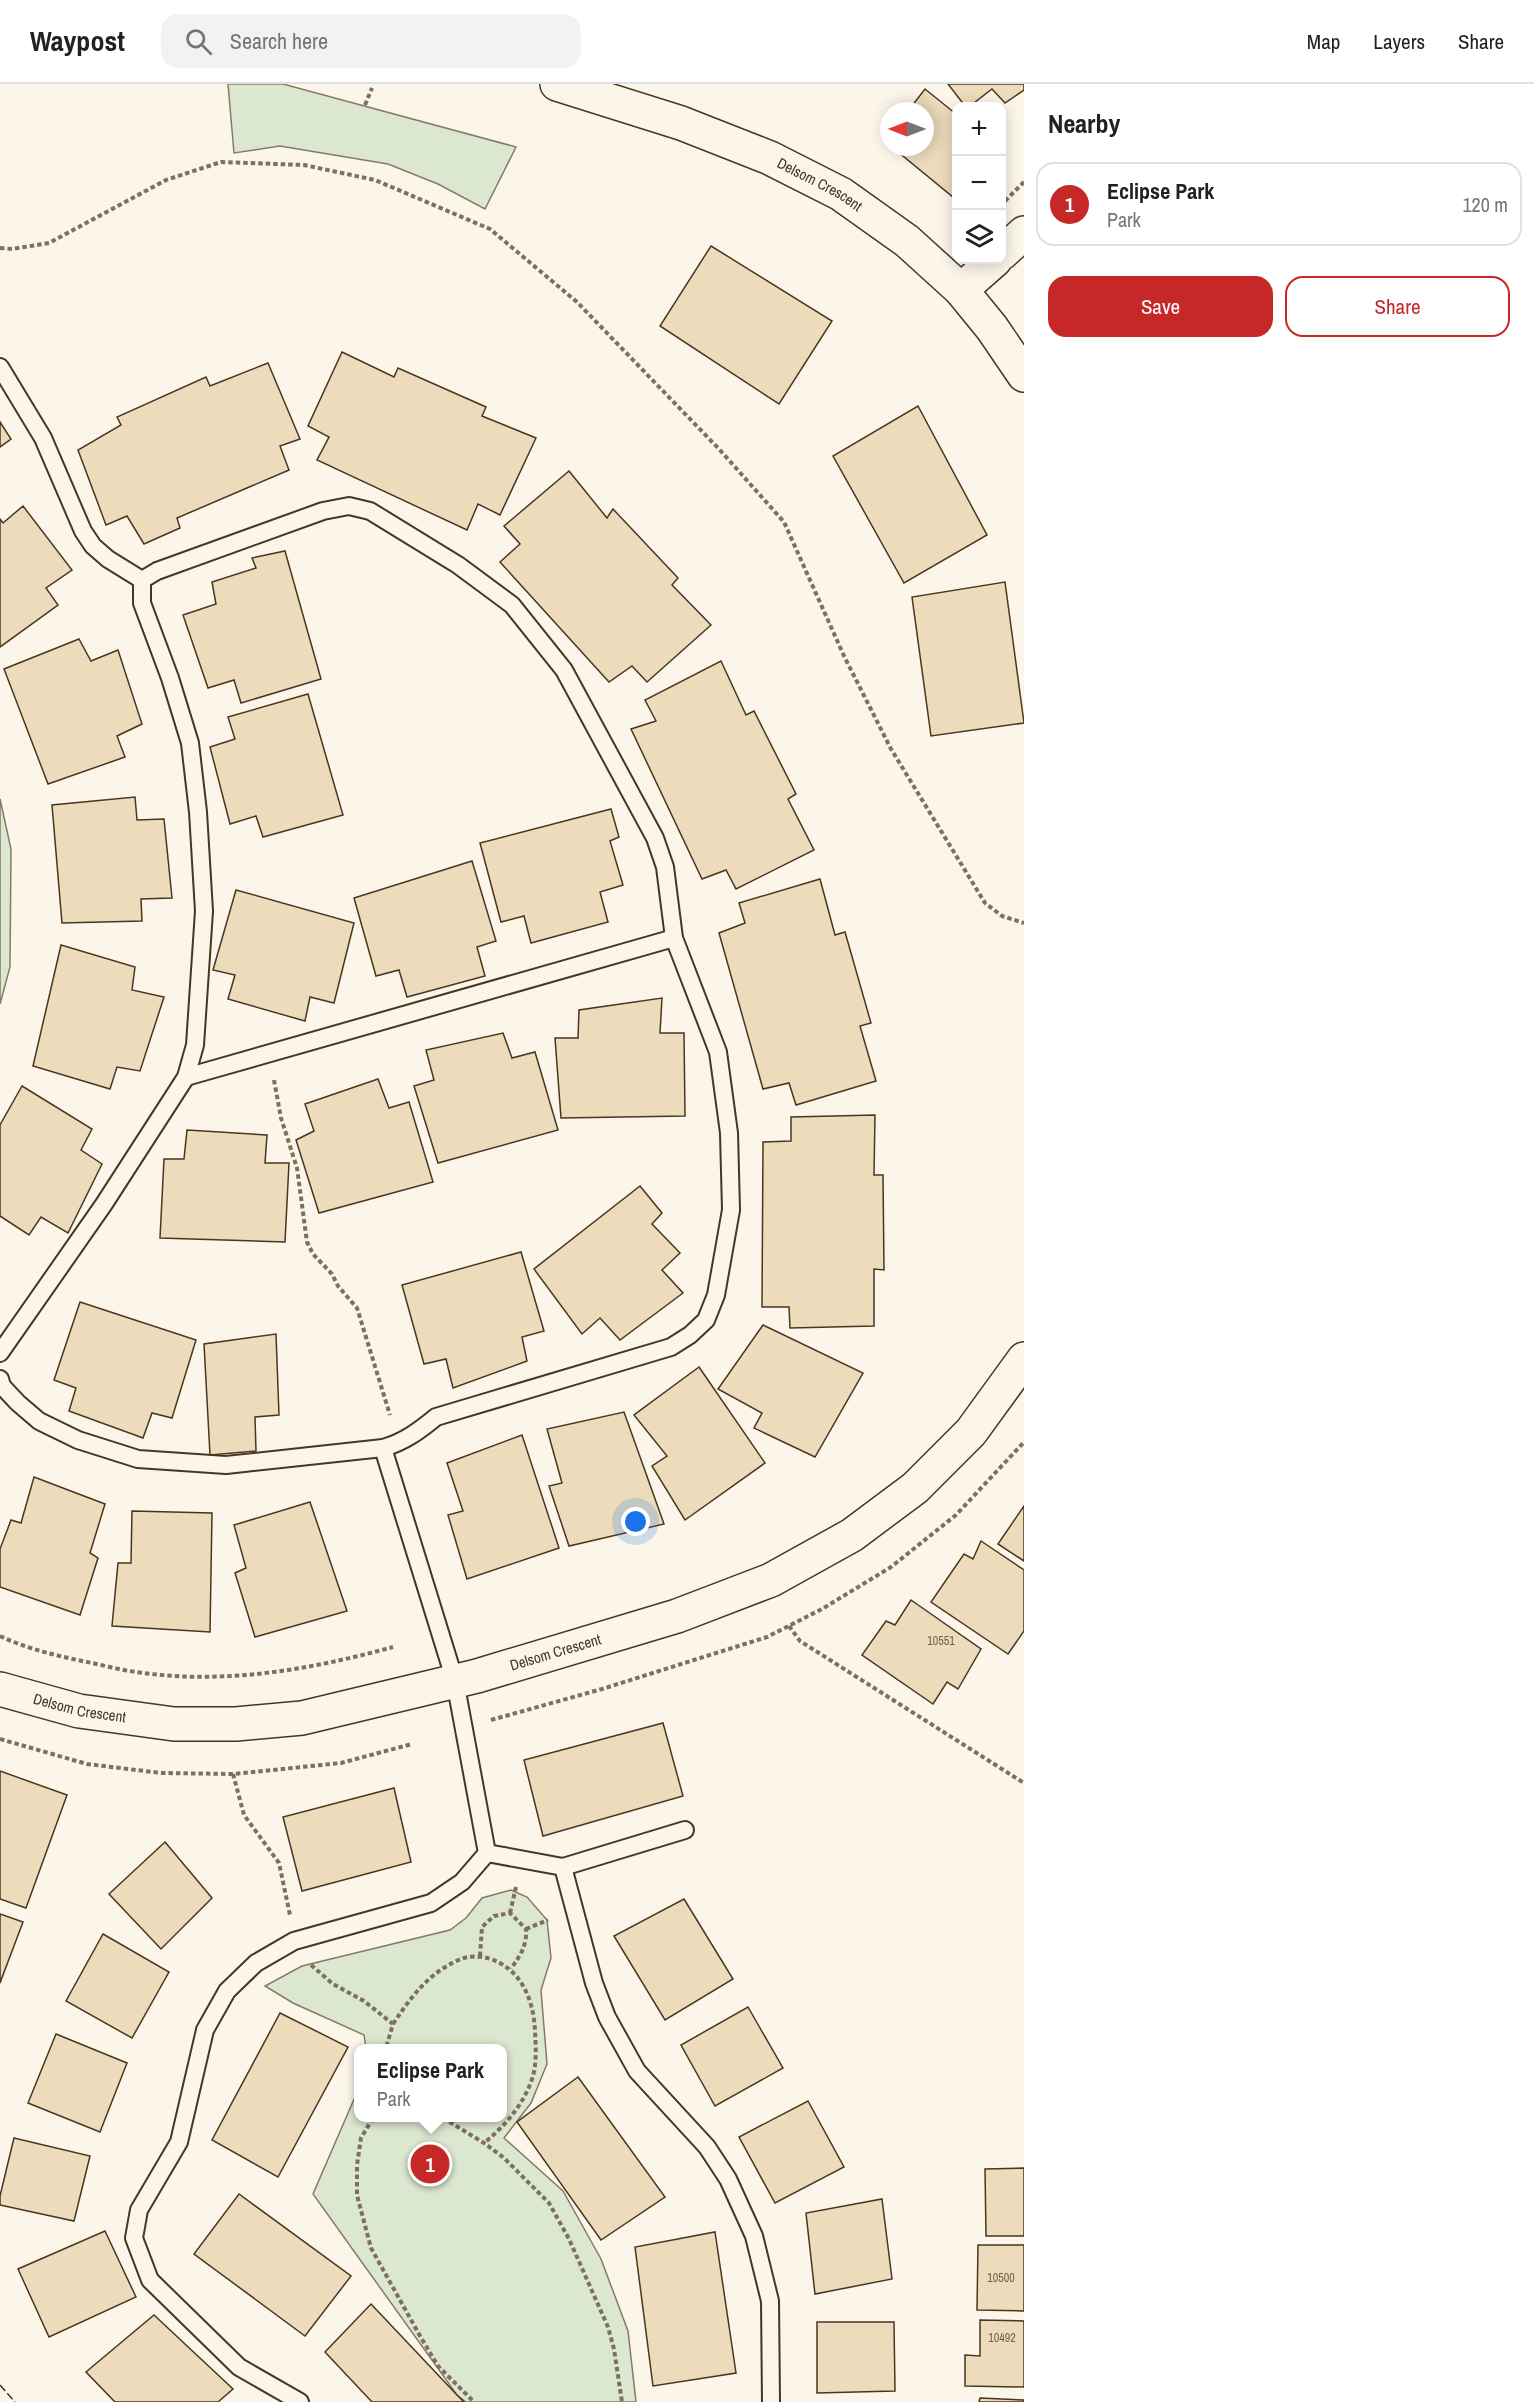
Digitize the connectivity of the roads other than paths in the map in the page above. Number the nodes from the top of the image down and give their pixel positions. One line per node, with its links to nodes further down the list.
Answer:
1 (557, 84): 2 (street, Delsom Crescent)
2 (594, 89): 6 (street, Delsom Crescent)
3 (1024, 233): 4 (street)
4 (1006, 249)
5 (990, 264): 6 (street)
6 (961, 290): 8 (street, Delsom Crescent)
7 (0, 367): 9 (lane)
8 (1024, 375)
9 (142, 580): 10 (lane); 11 (lane)
10 (674, 938): 11 (lane); 15 (lane)
11 (186, 1077): 12 (lane)
12 (0, 1353)
13 (1024, 1359): 16 (street, Delsom Crescent)
14 (0, 1379): 15 (lane)
15 (390, 1445): 16 (lane)
16 (455, 1681): 17 (street, Delsom Crescent); 19 (lane)
17 (0, 1689)
18 (685, 1830): 20 (lane)
19 (487, 1852): 20 (lane); 21 (lane)
20 (562, 1867): 22 (lane)
21 (300, 2402)
22 (771, 2402)

